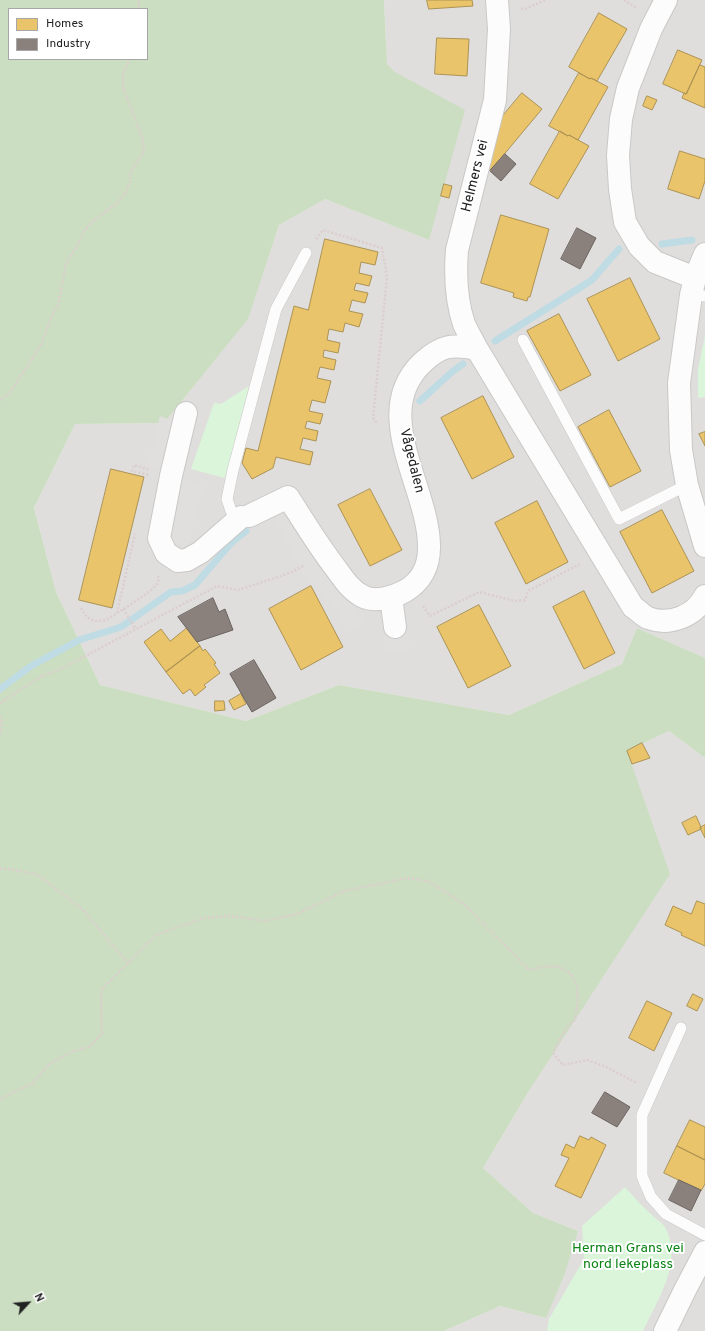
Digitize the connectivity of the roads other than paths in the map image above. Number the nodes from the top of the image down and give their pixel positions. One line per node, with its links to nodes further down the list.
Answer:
1 (497, 0): 7 (street, Helmers vei)
2 (666, 0): 5 (street)
3 (306, 253): 10 (lane)
4 (705, 254): 5 (street)
5 (697, 290): 9 (street)
6 (524, 340): 9 (lane)
7 (477, 349): 12 (street); 13 (street, Vågedalen)
8 (186, 413): 10 (street, Vågedalen)
9 (687, 485): 11 (street)
10 (245, 516): 13 (street, Vågedalen)
11 (705, 546)
12 (705, 596)
13 (391, 597): 14 (street)
14 (395, 627)
15 (681, 1028): 16 (lane)
16 (705, 1235)
17 (705, 1252): 18 (street)
18 (665, 1331)

